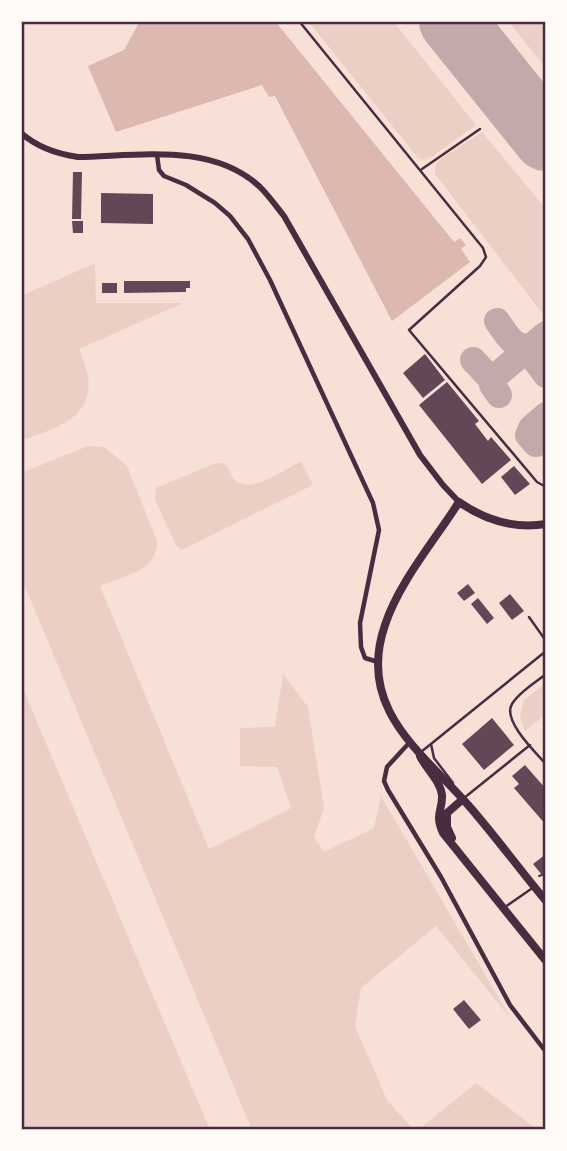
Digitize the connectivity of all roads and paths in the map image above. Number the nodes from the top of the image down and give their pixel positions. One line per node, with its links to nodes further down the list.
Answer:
1 (299, 21): 5 (lane)
2 (480, 129): 5 (lane)
3 (21, 135): 4 (street)
4 (157, 155): 7 (street); 12 (street)
5 (421, 170): 6 (lane)
6 (546, 487)
7 (460, 502): 8 (main road); 12 (main road)
8 (546, 524)
9 (529, 617): 10 (lane)
10 (546, 641)
11 (546, 650): 15 (lane)
12 (379, 662): 14 (main road)
13 (546, 674): 16 (lane)
14 (409, 743): 17 (main road); 25 (street)
15 (431, 744): 17 (lane); 19 (lane)
16 (530, 746): 18 (lane); 19 (lane)
17 (418, 754): 19 (main road); 20 (main road)
18 (546, 764)
19 (463, 799): 20 (main road); 21 (main road)
20 (459, 853): 23 (main road)
21 (534, 887): 22 (main road); 23 (lane)
22 (546, 901)
23 (504, 909): 24 (main road)
24 (546, 961)
25 (546, 1052)

